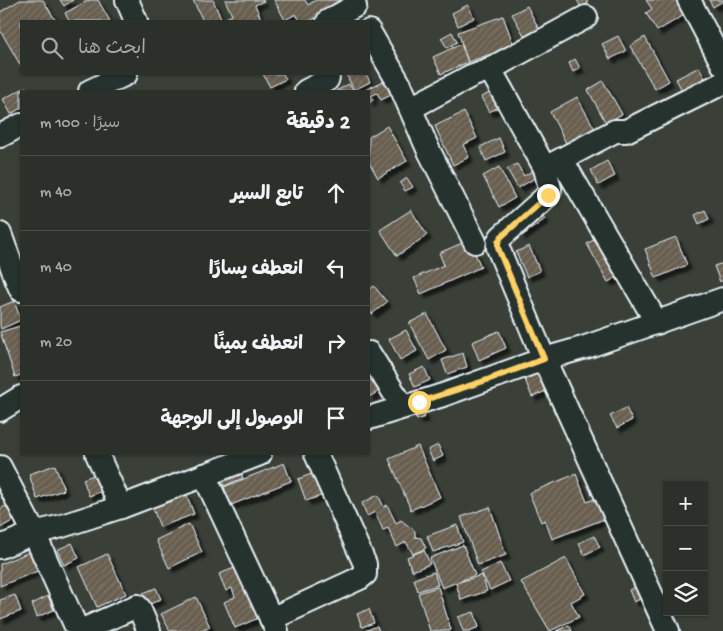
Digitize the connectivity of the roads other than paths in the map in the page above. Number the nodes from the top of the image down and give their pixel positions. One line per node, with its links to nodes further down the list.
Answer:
1 (127, 0): 5 (street)
2 (689, 0): 8 (street)
3 (356, 9): 6 (street)
4 (586, 17): 9 (street)
5 (136, 20)
6 (330, 20)
7 (370, 33): 15 (street)
8 (723, 65)
9 (490, 69): 15 (street); 16 (street)
10 (124, 75): 13 (street)
11 (327, 75): 14 (street)
12 (723, 83): 16 (street)
13 (92, 90)
14 (308, 90)
15 (410, 108): 18 (street)
16 (554, 164): 21 (street); 23 (street)
17 (0, 234): 19 (street)
18 (475, 242)
19 (20, 287)
20 (723, 299): 21 (street)
21 (657, 323): 23 (street)
22 (370, 355): 25 (street)
23 (544, 359): 25 (street); 39 (street)
24 (20, 398): 26 (street)
25 (403, 407): 27 (street)
26 (0, 410)
27 (370, 418)
28 (97, 455): 33 (street)
29 (257, 455): 32 (street)
30 (316, 455): 36 (street)
31 (0, 467): 34 (street)
32 (204, 475): 33 (street); 36 (street)
33 (121, 507): 34 (street)
34 (34, 534): 35 (street); 37 (street)
35 (0, 547)
36 (274, 625)
37 (79, 631): 38 (street)
38 (149, 631)
39 (668, 631)

